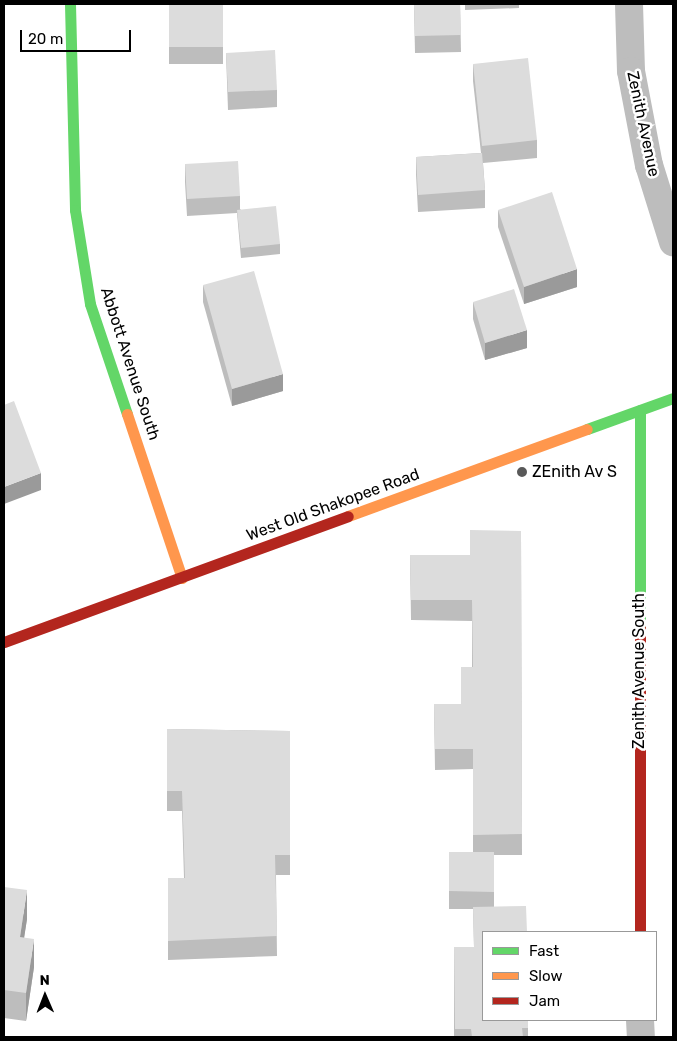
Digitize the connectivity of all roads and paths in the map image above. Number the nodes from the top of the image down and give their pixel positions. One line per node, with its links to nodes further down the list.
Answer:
1 (70, 4): 6 (street, Abbott Avenue South)
2 (629, 4): 3 (street, Zenith Avenue)
3 (673, 242)
4 (673, 398): 5 (street, West Old Shakopee Road)
5 (640, 410): 6 (street, West Old Shakopee Road); 8 (street, Zenith Avenue South)
6 (182, 578): 7 (street, West Old Shakopee Road)
7 (4, 642)
8 (640, 931)
9 (640, 1021): 10 (street)
10 (640, 1037)

